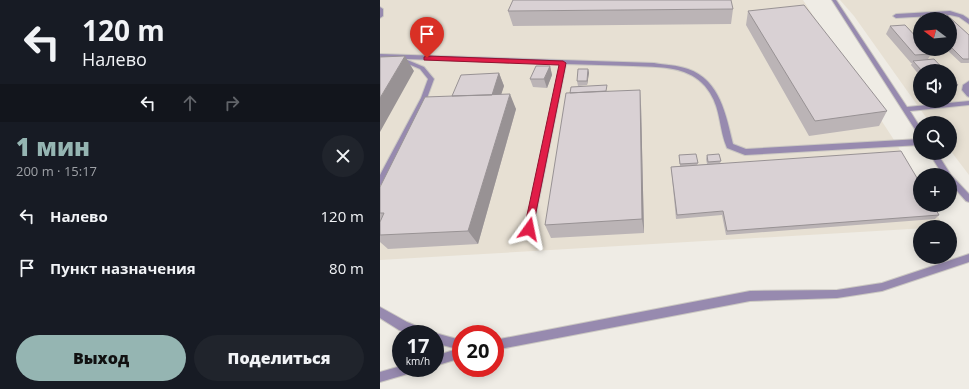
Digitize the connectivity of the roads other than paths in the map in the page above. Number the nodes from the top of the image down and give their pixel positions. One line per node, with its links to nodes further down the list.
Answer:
1 (834, 0): 12 (lane)
2 (380, 9): 3 (lane)
3 (380, 16)
4 (896, 16): 5 (lane)
5 (969, 22)
6 (380, 56): 7 (lane)
7 (397, 58): 8 (lane); 15 (lane)
8 (563, 63): 14 (lane); 18 (lane)
9 (969, 82): 10 (lane)
10 (969, 95)
11 (969, 104): 12 (lane)
12 (905, 109): 13 (lane)
13 (913, 121)
14 (913, 142)
15 (380, 182)
16 (957, 186): 17 (lane)
17 (969, 199)
18 (529, 229)
19 (969, 258): 22 (lane)
20 (380, 312): 21 (lane)
21 (401, 325)
22 (504, 344)
23 (392, 374): 24 (lane)
24 (380, 377)

